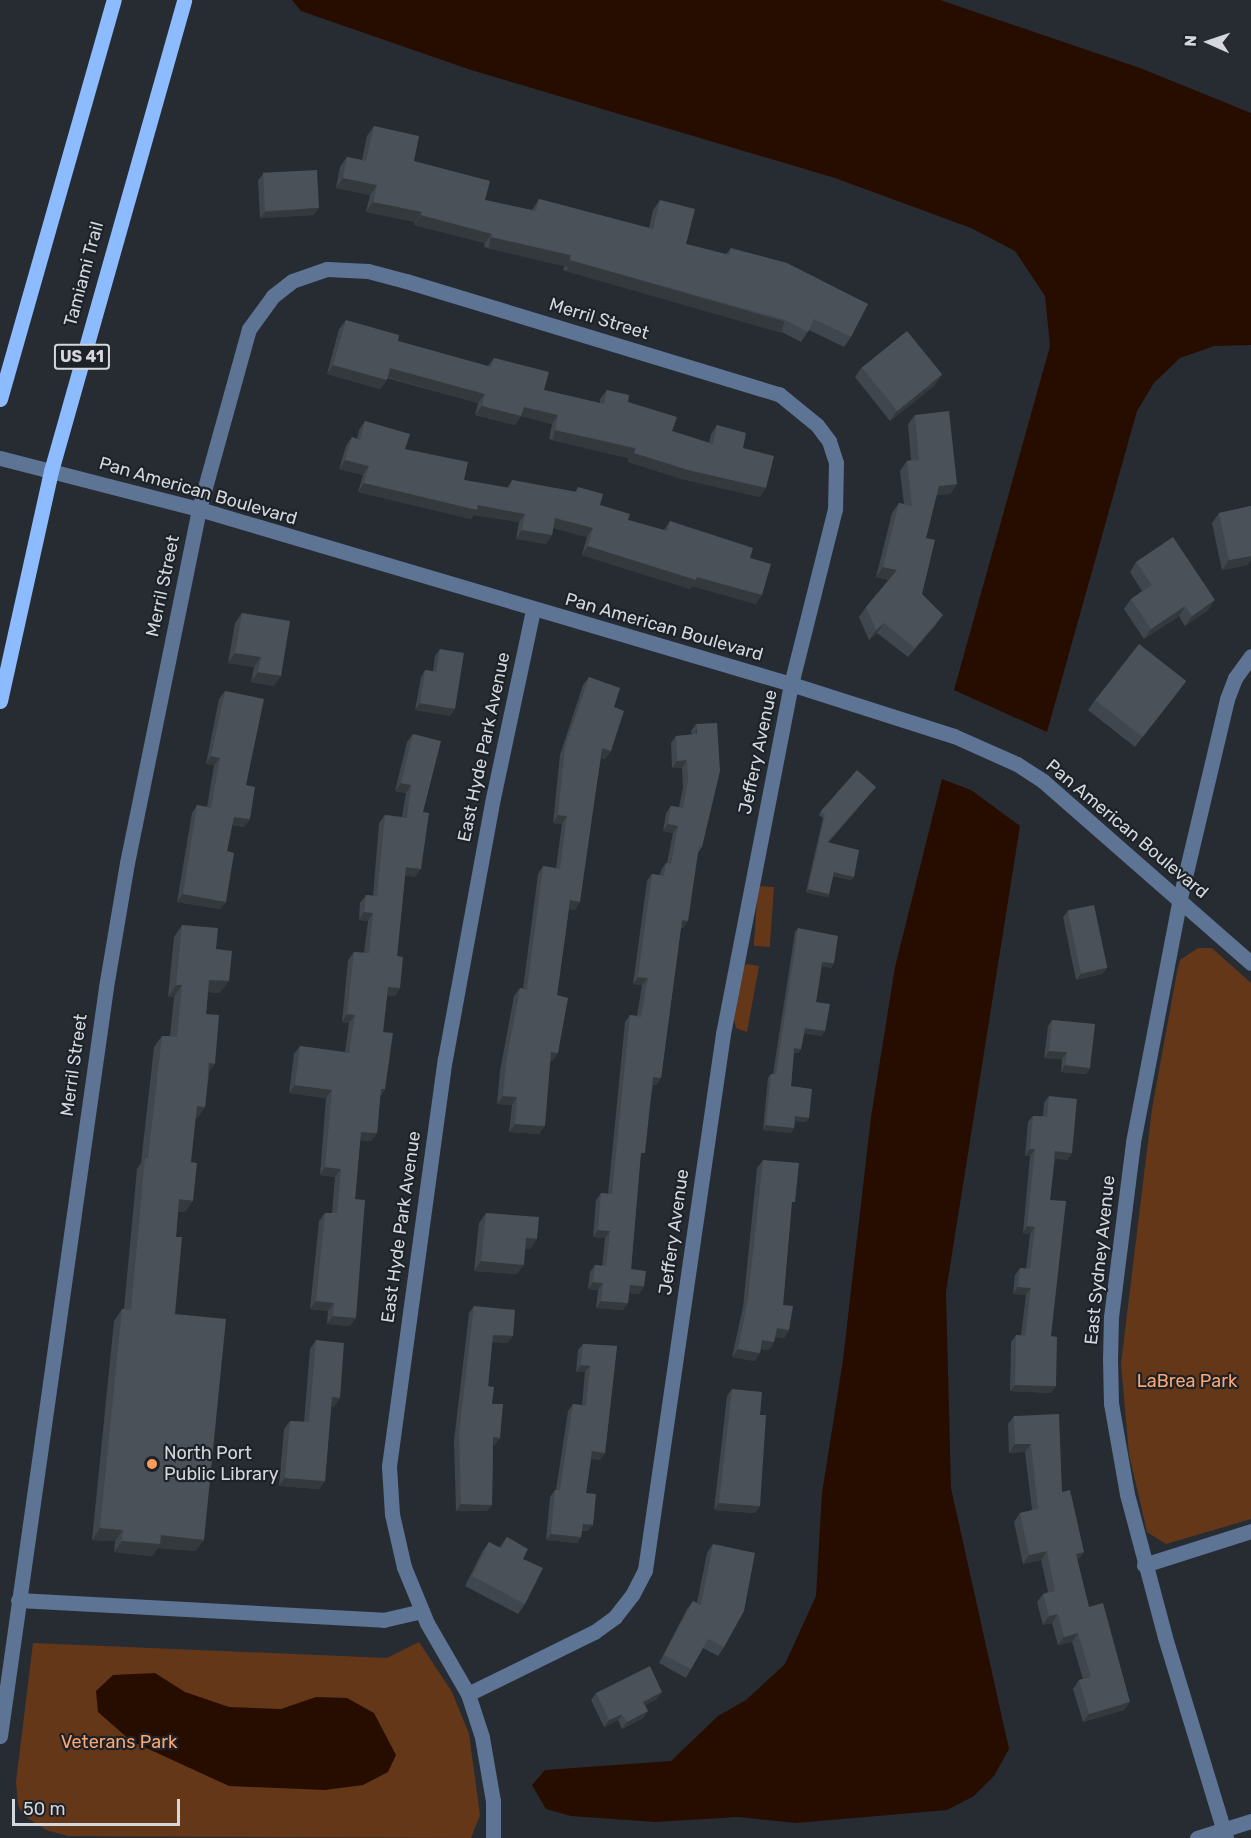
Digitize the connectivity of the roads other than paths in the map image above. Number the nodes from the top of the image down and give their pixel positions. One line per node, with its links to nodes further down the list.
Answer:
1 (114, 0): 3 (main road)
2 (184, 0): 5 (main road, Tamiami Trail / US 41)
3 (0, 399)
4 (0, 458): 5 (street, Pan American Boulevard)
5 (51, 471): 6 (street, Pan American Boulevard); 10 (main road, Tamiami Trail / US 41)
6 (199, 509): 7 (street, Pan American Boulevard); 9 (street, Merril Street); 15 (street, Merril Street)
7 (533, 610): 9 (street, Pan American Boulevard); 16 (street, East Hyde Park Avenue)
8 (1251, 656): 11 (street, East Sydney Avenue)
9 (792, 684): 11 (street, Pan American Boulevard); 17 (street, Jeffery Avenue)
10 (0, 701)
11 (1180, 898): 12 (street, Pan American Boulevard); 14 (street, East Sydney Avenue)
12 (1251, 963)
13 (1251, 1531): 14 (street)
14 (1144, 1565): 20 (street, East Sydney Avenue)
15 (18, 1600): 16 (street); 18 (street, Merril Street)
16 (422, 1611): 17 (street, East Hyde Park Avenue)
17 (468, 1694): 21 (street, East Hyde Park Avenue)
18 (0, 1736)
19 (1251, 1821): 20 (street)
20 (1225, 1834): 22 (street)
21 (493, 1838)
22 (1197, 1838)

